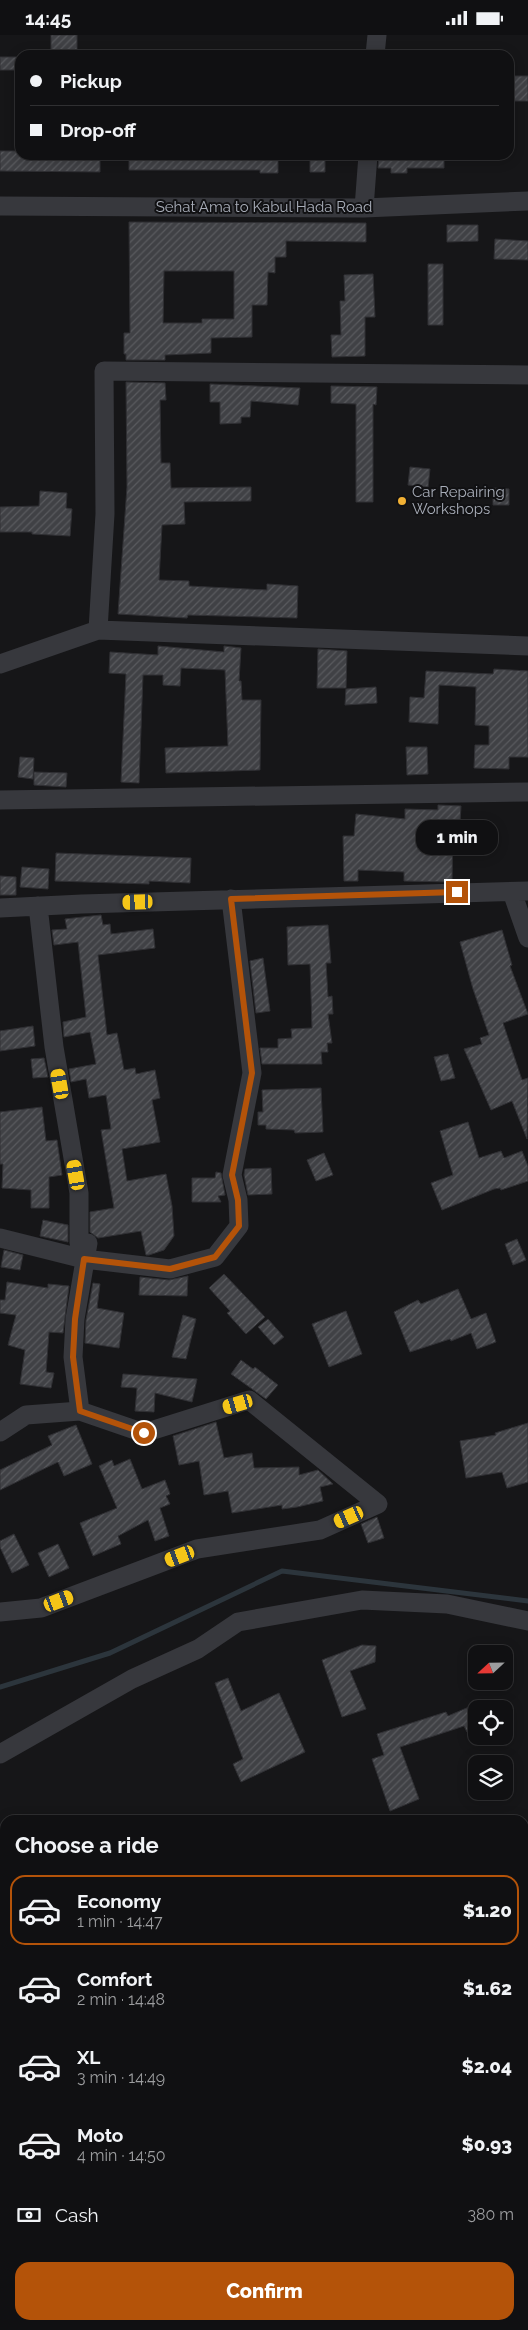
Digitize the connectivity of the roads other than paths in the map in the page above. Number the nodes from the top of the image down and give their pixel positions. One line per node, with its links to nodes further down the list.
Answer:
1 (377, 35): 2 (street)
2 (376, 50)
3 (368, 160): 6 (street)
4 (528, 201): 6 (street, Sehat Ama to Kabul Hada Road)
5 (0, 207): 6 (street, Sehat Ama to Kabul Hada Road)
6 (364, 208)
7 (528, 375): 8 (street)
8 (98, 630): 9 (street); 10 (street)
9 (528, 646)
10 (0, 664)
11 (528, 793): 12 (street)
12 (0, 800)
13 (520, 891): 14 (street); 17 (street)
14 (231, 899): 15 (street); 19 (street)
15 (38, 906): 16 (street); 19 (street)
16 (0, 908)
17 (528, 938)
18 (0, 1238): 19 (street)
19 (84, 1259): 20 (street)
20 (80, 1411): 21 (street); 22 (street)
21 (0, 1431)
22 (0, 1612)
23 (528, 1621): 24 (street)
24 (0, 1754)

